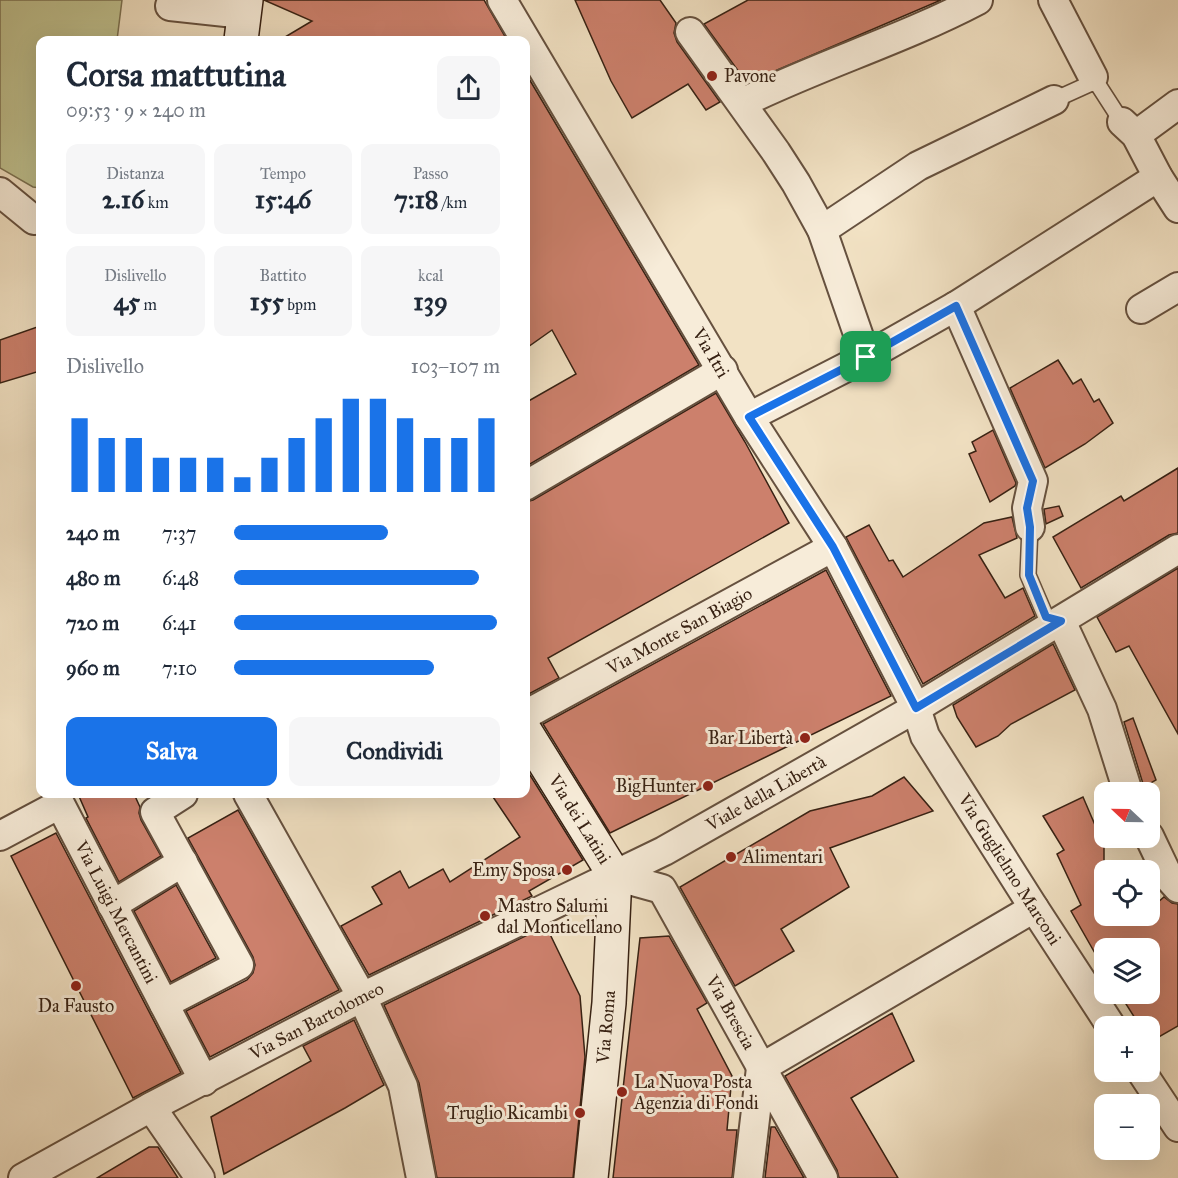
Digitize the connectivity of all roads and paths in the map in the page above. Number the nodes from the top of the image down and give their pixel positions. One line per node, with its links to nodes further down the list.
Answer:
1 (502, 0): 7 (street, Via Itri)
2 (978, 0): 11 (street)
3 (1053, 0): 9 (street)
4 (170, 6): 5 (street)
5 (244, 18)
6 (690, 32): 11 (street)
7 (519, 36)
8 (530, 58): 23 (street, Via Itri)
9 (1095, 79): 10 (lane); 13 (lane)
10 (1054, 100): 18 (street)
11 (742, 103): 18 (street)
12 (1178, 104): 13 (street)
13 (1129, 128): 14 (street)
14 (1158, 177): 16 (street); 20 (street)
15 (0, 192): 17 (street)
16 (1178, 208)
17 (36, 220)
18 (822, 230): 22 (street)
19 (1178, 287): 21 (street)
20 (956, 306): 22 (street); 26 (street)
21 (1142, 309)
22 (866, 357): 24 (street)
23 (723, 370): 24 (street, Via Itri); 25 (street)
24 (749, 417): 27 (street, Via Itri)
25 (530, 483)
26 (1030, 527): 29 (lane)
27 (833, 547): 30 (street, Via Itri); 31 (street, Via Monte San Biagio)
28 (1175, 560): 29 (street, Viale della Libertà)
29 (1061, 621): 30 (street, Viale della Libertà); 33 (street)
30 (916, 708): 39 (street, Viale della Libertà); 42 (street, Via Guglielmo Marconi)
31 (530, 712)
32 (530, 739): 39 (street, Via dei Latini)
33 (1125, 782)
34 (177, 798): 38 (street)
35 (250, 798): 43 (street)
36 (0, 836): 41 (street, Via Luigi Mercantini)
37 (1154, 848): 40 (street)
38 (183, 862): 41 (street); 44 (street)
39 (615, 876): 43 (street, Via San Bartolomeo); 46 (street, Via Brescia); 54 (street, Via Roma)
40 (1178, 888)
41 (112, 904): 44 (street, Via Luigi Mercantini)
42 (1034, 908): 45 (street, Via Guglielmo Marconi); 46 (street)
43 (362, 997): 47 (street, Via San Bartolomeo); 53 (street)
44 (164, 1004): 47 (street, Via Luigi Mercantini)
45 (1104, 1016)
46 (761, 1068): 55 (street); 56 (street, Via Brescia)
47 (204, 1081): 49 (street, Via San Bartolomeo)
48 (1148, 1082): 50 (street)
49 (151, 1107): 51 (street, Via San Bartolomeo); 52 (street)
50 (1178, 1127)
51 (23, 1178)
52 (200, 1178)
53 (421, 1178)
54 (591, 1178)
55 (748, 1178)
56 (823, 1178)

